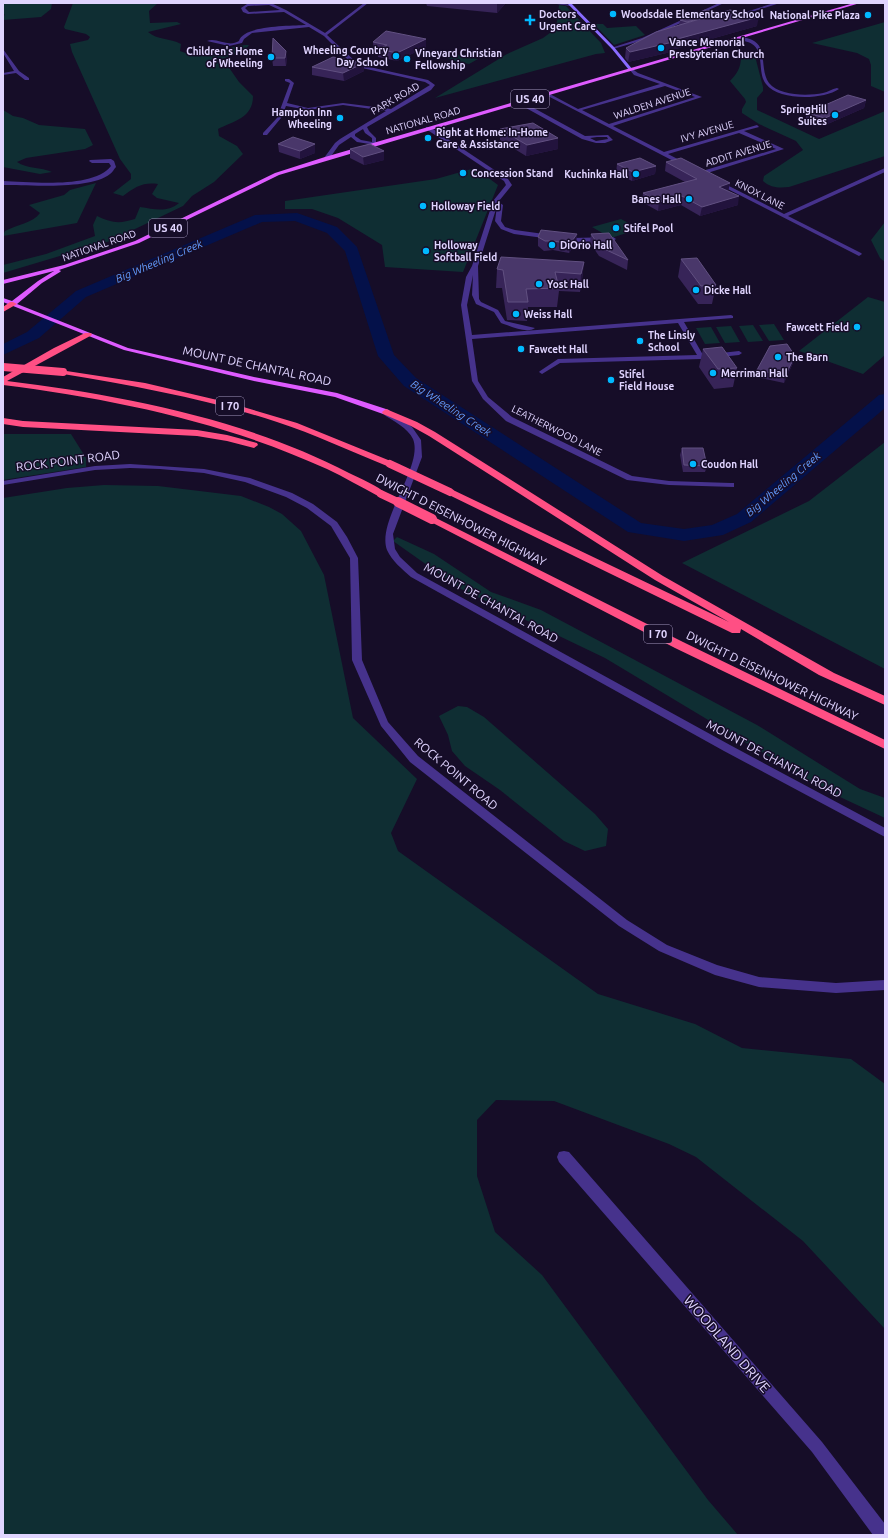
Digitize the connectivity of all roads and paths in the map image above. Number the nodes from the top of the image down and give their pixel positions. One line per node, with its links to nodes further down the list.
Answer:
1 (366, 3): 13 (street)
2 (552, 3): 7 (street)
3 (722, 3): 11 (street)
4 (778, 3): 9 (street)
5 (858, 3): 14 (main road, NATIONAL ROAD / US 40)
6 (268, 4): 8 (street); 8 (street)
7 (570, 4): 16 (main road)
8 (285, 11): 10 (street)
9 (729, 18)
10 (310, 26): 13 (street); 15 (street)
11 (656, 33): 12 (street); 16 (street)
12 (670, 34)
13 (325, 35): 28 (street, PARK ROAD)
14 (739, 38): 18 (main road, NATIONAL ROAD / US 40); 24 (street)
15 (209, 41)
16 (613, 48): 18 (main road)
17 (3, 50): 19 (street)
18 (631, 69): 23 (street); 25 (main road, NATIONAL ROAD / US 40)
19 (17, 72): 20 (street); 21 (street)
20 (3, 74)
21 (27, 79)
22 (287, 80): 27 (street)
23 (666, 84): 29 (street); 30 (street, WALDEN AVENUE)
24 (837, 88)
25 (546, 94): 26 (main road, NATIONAL ROAD / US 40); 29 (street, KNOX LANE)
26 (519, 102): 33 (main road, NATIONAL ROAD / US 40); 38 (street)
27 (285, 104): 28 (street); 35 (street)
28 (391, 110): 32 (street, PARK ROAD)
29 (578, 110): 30 (street, KNOX LANE)
30 (608, 126): 40 (street, KNOX LANE)
31 (756, 126): 34 (street, IVY AVENUE)
32 (365, 127): 36 (street, PARK ROAD); 37 (street, PARK ROAD)
33 (428, 128): 39 (main road, NATIONAL ROAD / US 40); 46 (street, LEATHERWOOD LANE)
34 (739, 131): 40 (street, IVY AVENUE); 44 (street, ADDIT AVENUE)
35 (265, 134)
36 (353, 134): 37 (street); 39 (street); 41 (street, PARK ROAD)
37 (373, 137): 39 (street)
38 (584, 138)
39 (374, 144): 41 (main road, NATIONAL ROAD / US 40)
40 (663, 154): 44 (street, KNOX LANE)
41 (327, 158): 50 (main road, NATIONAL ROAD / US 40)
42 (92, 161): 45 (street)
43 (885, 170): 47 (street)
44 (701, 173): 47 (street, KNOX LANE)
45 (3, 183)
46 (501, 196): 48 (street); 51 (street, LEATHERWOOD LANE)
47 (784, 216): 49 (street, KNOX LANE)
48 (613, 239)
49 (859, 254)
50 (66, 266): 52 (main road, NATIONAL ROAD / US 40); 54 (main road)
51 (475, 266): 58 (street); 60 (street, LEATHERWOOD LANE)
52 (3, 282)
53 (3, 300): 54 (main road, MOUNT DE CHANTAL ROAD)
54 (13, 304): 55 (highway); 59 (main road, MOUNT DE CHANTAL ROAD)
55 (3, 310)
56 (731, 317): 57 (street)
57 (681, 322): 58 (street); 62 (street)
58 (543, 332): 60 (street)
59 (88, 335): 65 (highway); 67 (main road, MOUNT DE CHANTAL ROAD)
60 (470, 337): 71 (street, LEATHERWOOD LANE)
61 (739, 353): 62 (street)
62 (701, 356): 64 (street)
63 (3, 367): 72 (highway, DWIGHT D EISENHOWER HIGHWAY / I 70, bridge)
64 (542, 372)
65 (3, 380)
66 (3, 384): 69 (highway, DWIGHT D EISENHOWER HIGHWAY / I 70)
67 (386, 412): 72 (highway); 75 (street, MOUNT DE CHANTAL ROAD)
68 (3, 421): 69 (highway)
69 (356, 481): 74 (highway, DWIGHT D EISENHOWER HIGHWAY / I 70, bridge)
70 (3, 483): 76 (street, ROCK POINT ROAD)
71 (731, 486)
72 (830, 675): 73 (highway, DWIGHT D EISENHOWER HIGHWAY / I 70)
73 (885, 702)
74 (885, 745)
75 (885, 832)
76 (885, 985)
77 (564, 1157): 78 (street, WOODLAND DRIVE)
78 (883, 1535)

